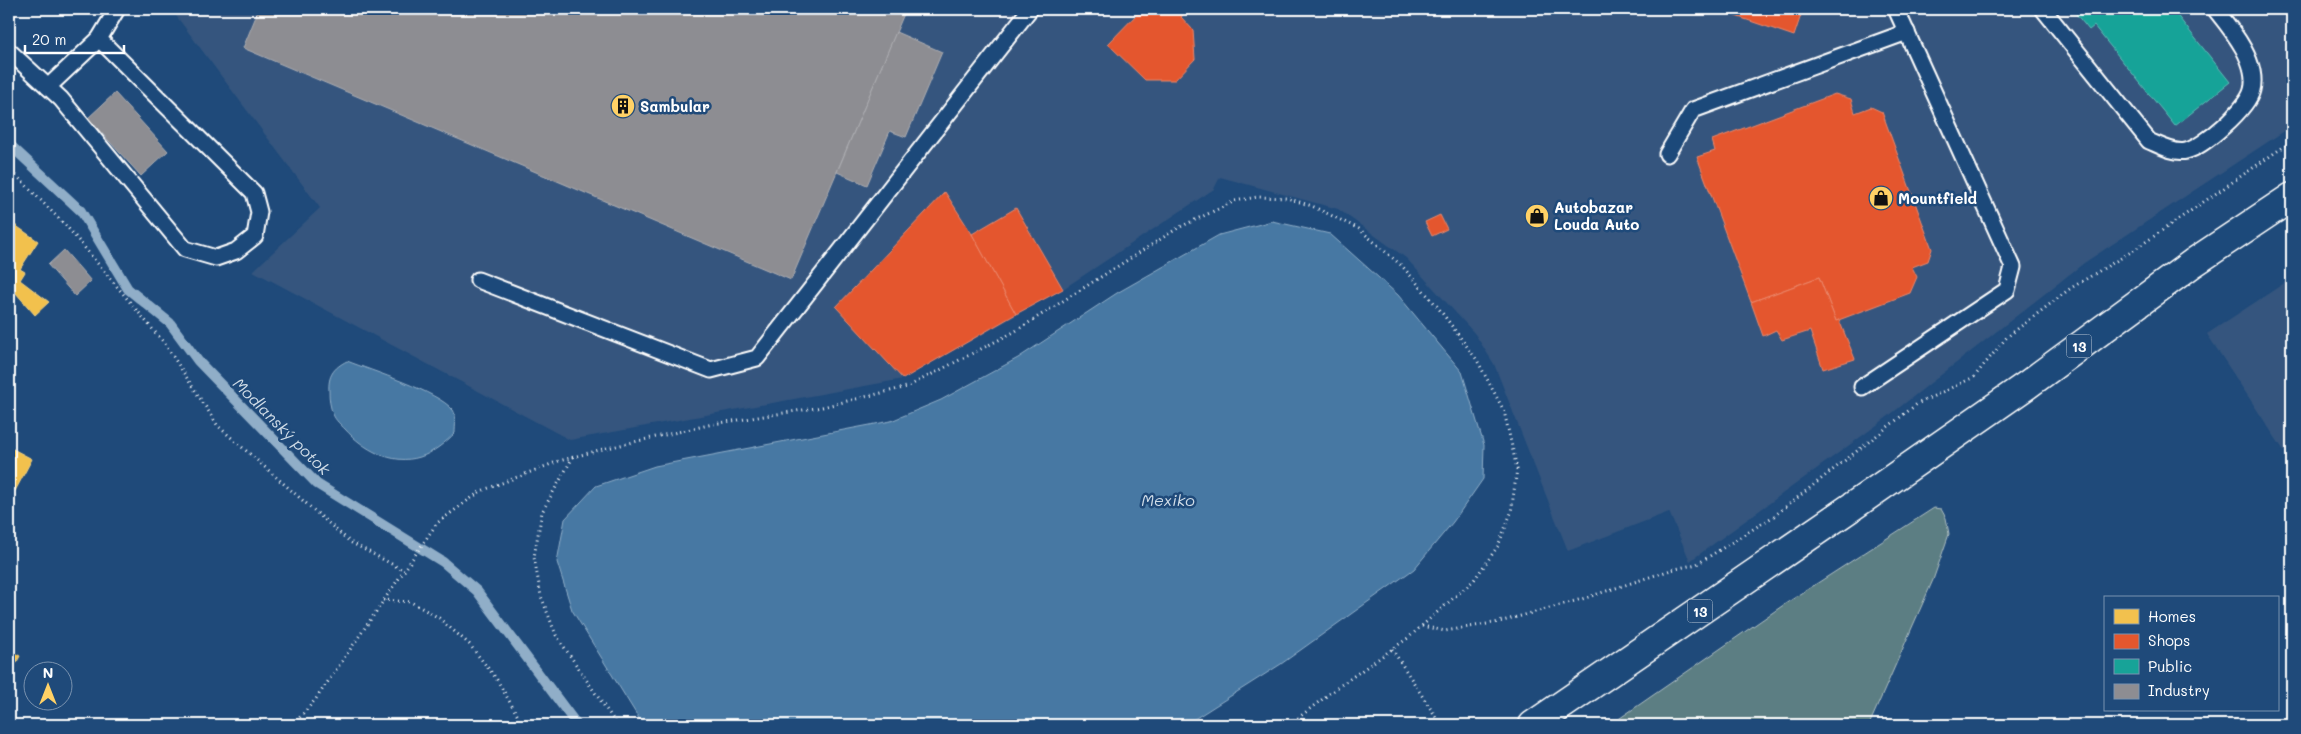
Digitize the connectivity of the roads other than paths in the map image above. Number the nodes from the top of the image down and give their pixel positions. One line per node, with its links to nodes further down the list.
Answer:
1 (118, 9): 7 (lane)
2 (1030, 9): 12 (lane)
3 (1896, 9): 6 (lane)
4 (2043, 9): 5 (lane)
5 (2215, 9)
6 (1907, 32): 10 (lane); 13 (lane)
7 (99, 39): 9 (lane); 9 (lane)
8 (9, 51): 9 (lane)
9 (48, 87)
10 (1667, 154)
11 (2292, 197): 14 (main road, 13)
12 (478, 280)
13 (1862, 387)
14 (1533, 725)

